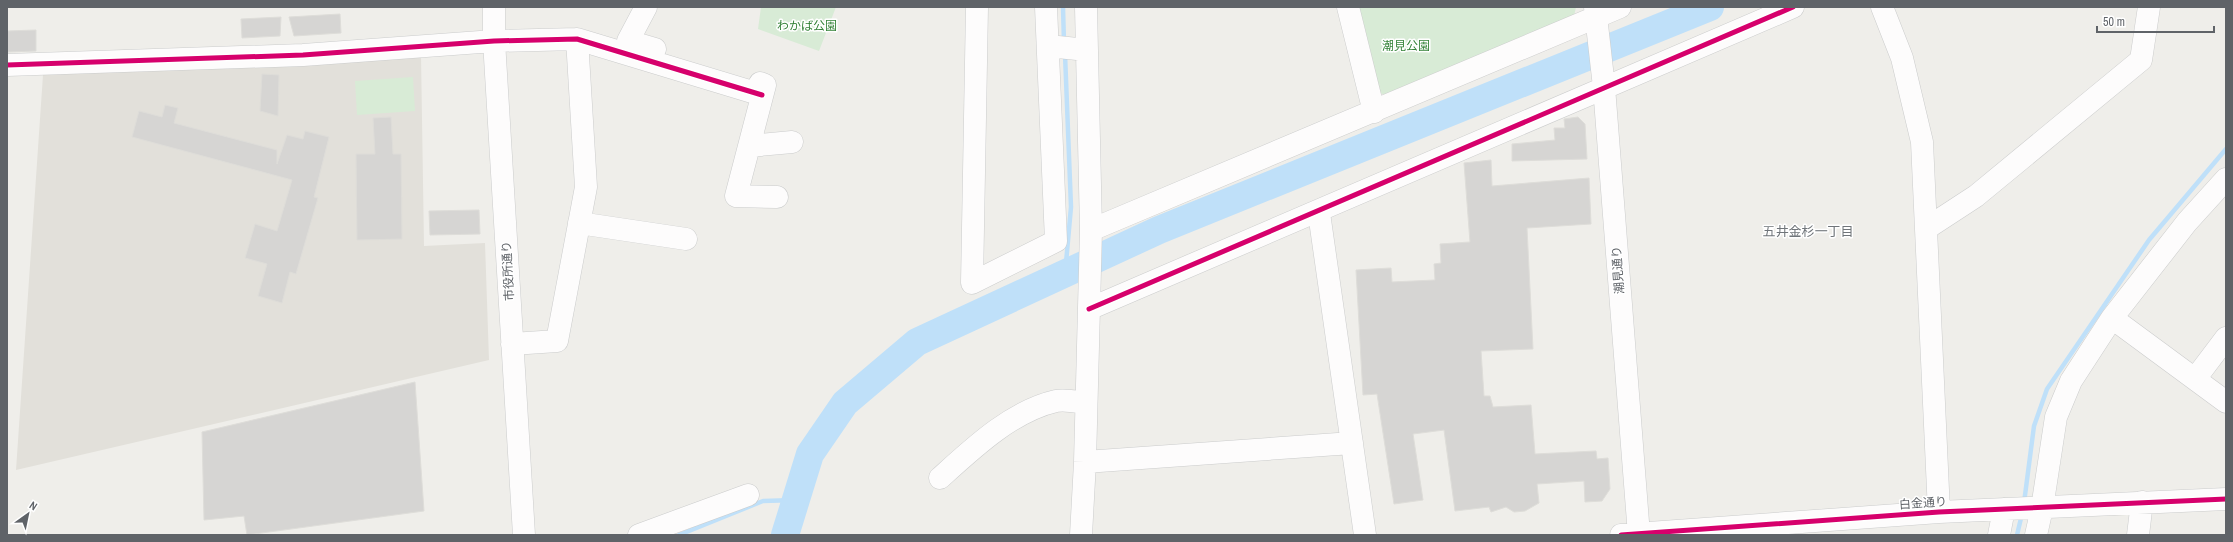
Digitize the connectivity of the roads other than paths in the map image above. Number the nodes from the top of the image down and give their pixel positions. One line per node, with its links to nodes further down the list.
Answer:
1 (494, 7): 13 (street, 市役所通り)
2 (646, 7): 18 (street)
3 (977, 7): 14 (street)
4 (1046, 7): 14 (street)
5 (1086, 7): 15 (street)
6 (1348, 7): 19 (street)
7 (1620, 7): 11 (street)
8 (1794, 7): 17 (street)
9 (1882, 7): 26 (street)
10 (2149, 7): 26 (street)
11 (1596, 12): 17 (street, 潮見通り); 19 (street)
12 (577, 39): 13 (street); 18 (street); 25 (street)
13 (494, 41): 16 (street); 32 (street, 市役所通り)
14 (1048, 46): 15 (street)
15 (1087, 50): 27 (street)
16 (7, 65)
17 (1604, 87): 24 (street); 49 (street, 潮見通り)
18 (762, 94): 21 (street)
19 (1374, 112): 27 (street)
20 (792, 142): 21 (street)
21 (749, 146): 23 (street)
22 (2226, 179): 30 (street)
23 (777, 197)
24 (1319, 213): 29 (street); 36 (street)
25 (579, 223): 28 (street); 32 (street)
26 (1927, 228): 44 (street)
27 (1091, 230): 29 (street)
28 (686, 239)
29 (1088, 309): 35 (street)
30 (2112, 318): 33 (street); 42 (street)
31 (2226, 338): 33 (street)
32 (512, 344): 45 (street, 市役所通り)
33 (2195, 379): 34 (street)
34 (2226, 402)
35 (1086, 403): 37 (street); 38 (street)
36 (1352, 443): 37 (street); 48 (street)
37 (1086, 462): 47 (street)
38 (940, 478)
39 (748, 495): 46 (street)
40 (2226, 499): 41 (street, 白金通り)
41 (2142, 502): 42 (street, 白金通り); 52 (street)
42 (2042, 508): 43 (street, 白金通り); 51 (street)
43 (2004, 509): 44 (street, 白金通り); 50 (street)
44 (1938, 512): 49 (street, 白金通り)
45 (524, 535)
46 (639, 535)
47 (1081, 535)
48 (1364, 535)
49 (1633, 535)
50 (1999, 535)
51 (2036, 535)
52 (2138, 535)

